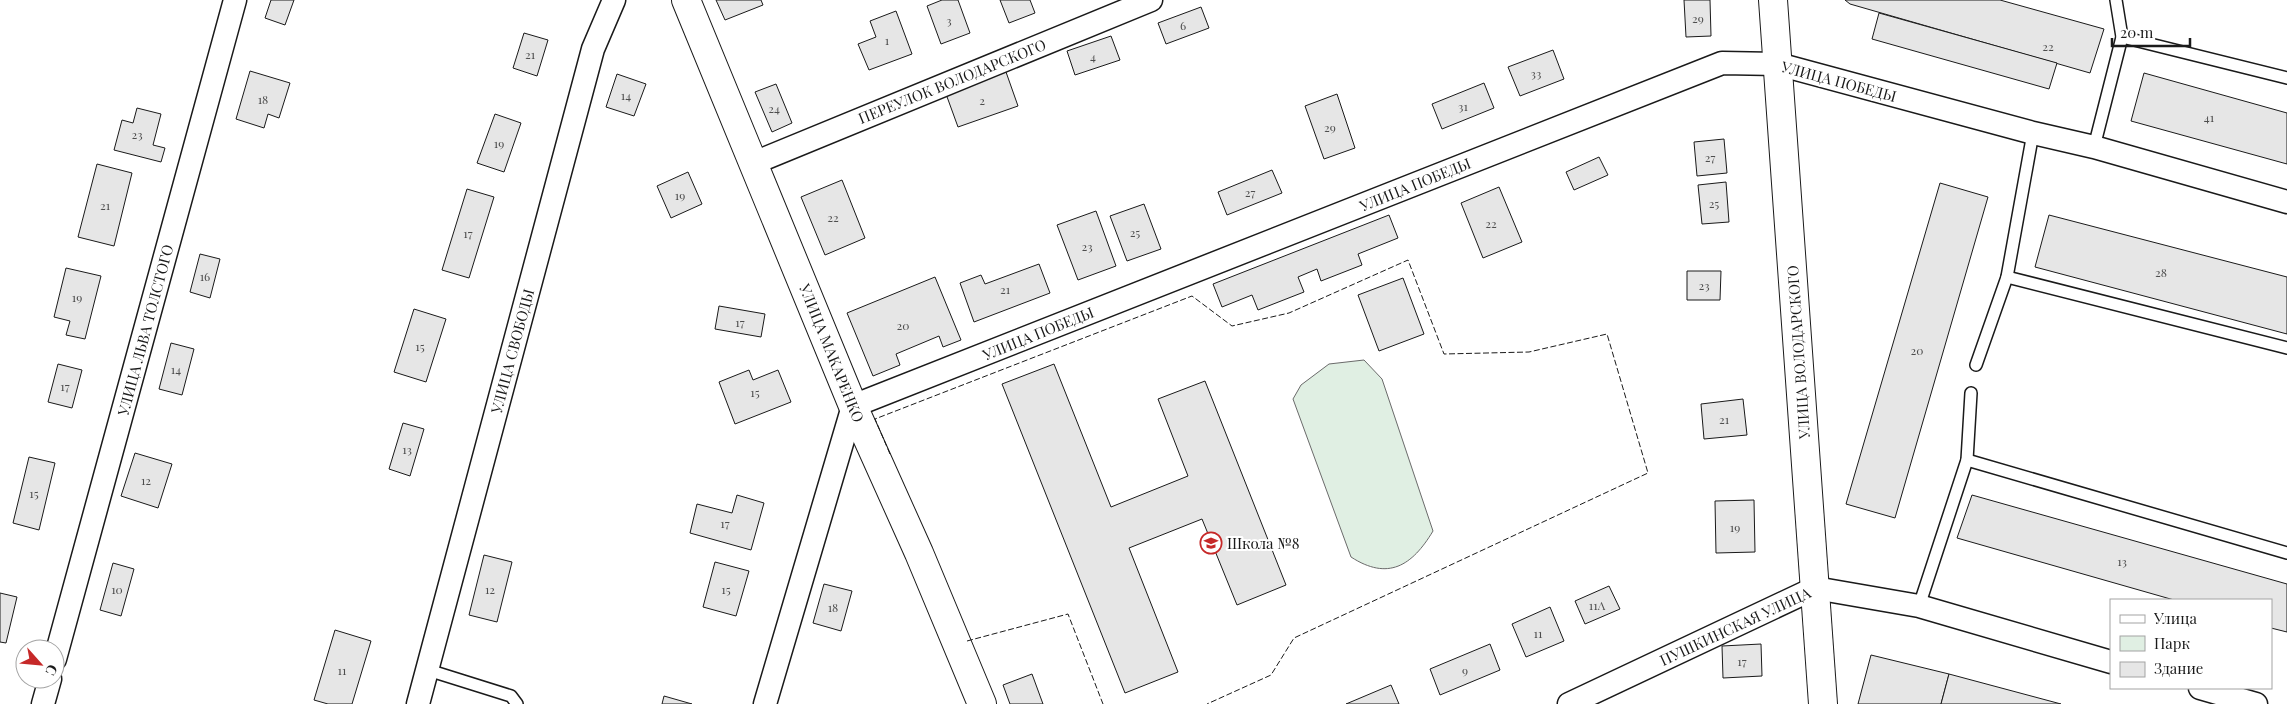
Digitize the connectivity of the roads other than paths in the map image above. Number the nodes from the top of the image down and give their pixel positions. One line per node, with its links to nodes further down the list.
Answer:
1 (235, 0): 23 (street, УЛИЦА ЛЬВА ТОЛСТОГО)
2 (614, 0): 25 (street, УЛИЦА СВОБОДЫ)
3 (686, 0): 12 (street, УЛИЦА МАКАРЕНКО)
4 (1151, 0): 12 (street, ПЕРЕУЛОК ВОЛОДАРСКОГО)
5 (1773, 0): 8 (street, УЛИЦА ВОЛОДАРСКОГО)
6 (2116, 0): 7 (lane)
7 (2122, 37): 9 (lane); 11 (lane)
8 (1778, 64): 10 (street, УЛИЦА ПОБЕДЫ); 18 (street, УЛИЦА ПОБЕДЫ); 21 (street, УЛИЦА ВОЛОДАРСКОГО)
9 (2287, 78)
10 (2033, 133): 11 (street, УЛИЦА ПОБЕДЫ); 14 (lane)
11 (2094, 147): 13 (street, УЛИЦА ПОБЕДЫ)
12 (754, 163): 18 (street, УЛИЦА МАКАРЕНКО)
13 (2287, 202)
14 (2007, 277): 15 (lane); 16 (lane)
15 (2287, 348)
16 (1976, 365)
17 (1972, 393): 19 (lane)
18 (853, 406): 31 (street); 32 (street, УЛИЦА МАКАРЕНКО)
19 (1968, 460): 20 (lane); 22 (lane)
20 (2287, 553)
21 (1815, 588): 22 (street, ПУШКИНСКАЯ УЛИЦА); 33 (street, ПУШКИНСКАЯ УЛИЦА); 34 (street, УЛИЦА ВОЛОДАРСКОГО)
22 (1919, 606): 24 (street, ПУШКИНСКАЯ УЛИЦА)
23 (60, 639)
24 (2110, 662)
25 (428, 670): 29 (street, УЛИЦА СВОБОДЫ); 30 (lane)
26 (47, 689): 28 (street)
27 (2204, 689): 35 (street)
28 (43, 704)
29 (418, 704)
30 (517, 704)
31 (766, 704)
32 (982, 704)
33 (1569, 704)
34 (1823, 704)
35 (2256, 704)

